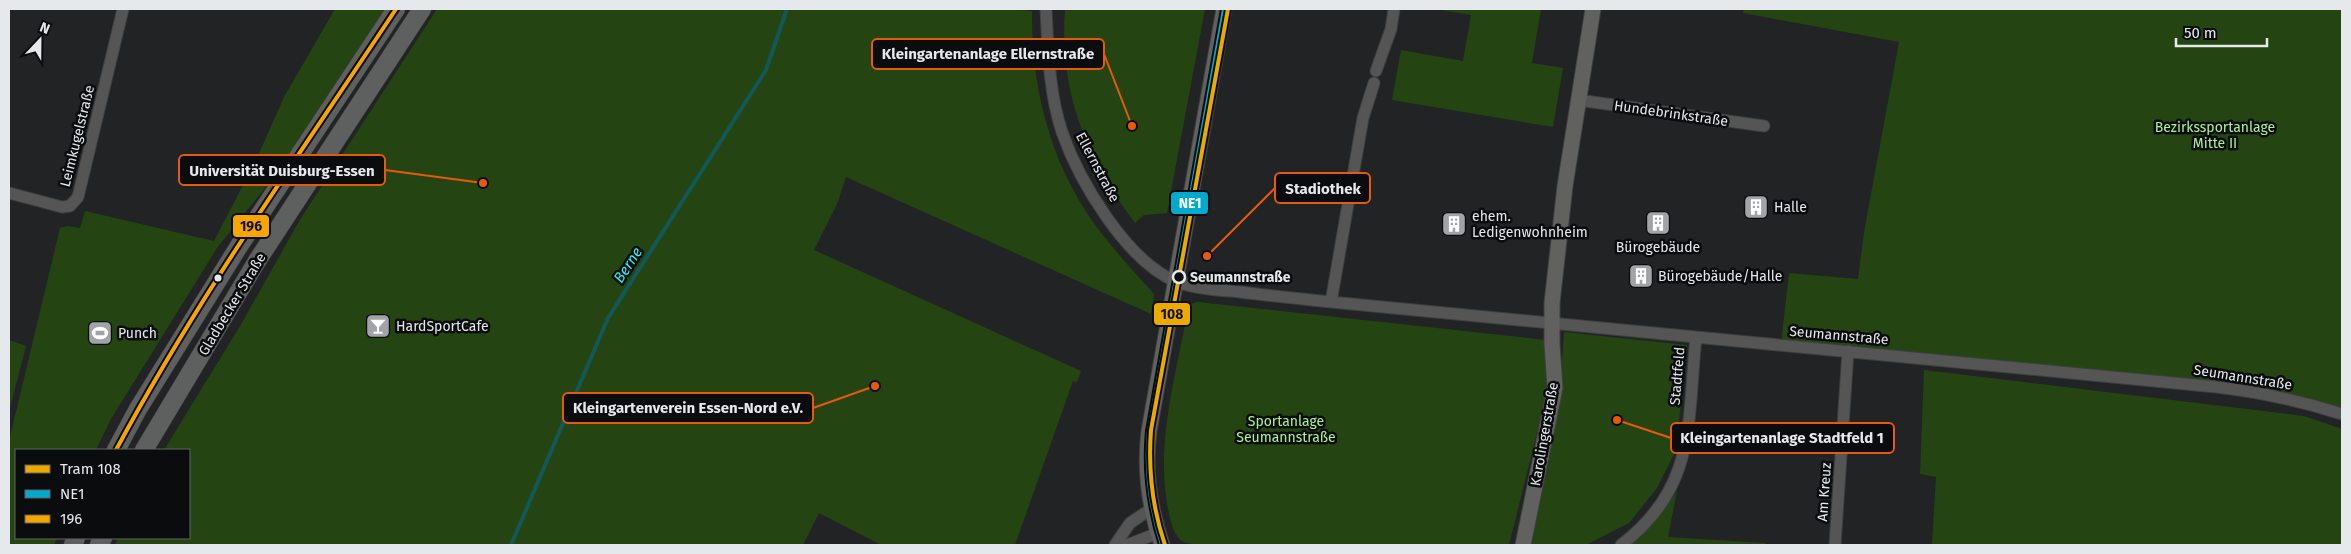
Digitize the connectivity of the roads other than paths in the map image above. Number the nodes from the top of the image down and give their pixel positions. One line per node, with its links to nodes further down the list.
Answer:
1 (123, 9): 12 (street, Leimkugelstraße)
2 (396, 9): 19 (main road, Gladbecker Straße)
3 (422, 9): 20 (main road, Gladbecker Straße)
4 (1046, 9): 13 (street, Ellernstraße)
5 (1224, 9): 13 (street)
6 (1394, 9): 8 (street)
7 (1593, 9): 10 (street)
8 (1376, 71)
9 (1374, 84): 14 (street)
10 (1578, 100): 11 (street, Hundebrinkstraße); 15 (street)
11 (1764, 126)
12 (9, 193)
13 (1175, 281): 14 (street, Seumannstraße); 21 (street)
14 (1331, 302): 15 (street, Seumannstraße)
15 (1552, 322): 16 (street, Seumannstraße); 25 (street, Karolingerstraße)
16 (1696, 337): 17 (street, Seumannstraße); 26 (street, Stadtfeld)
17 (1848, 351): 18 (street, Seumannstraße); 27 (street, Am Kreuz)
18 (2342, 414)
19 (117, 449)
20 (145, 449)
21 (1151, 509): 22 (street); 23 (street)
22 (1160, 539): 24 (street)
23 (1115, 545)
24 (1127, 545)
25 (1523, 545)
26 (1621, 545)
27 (1835, 545)

